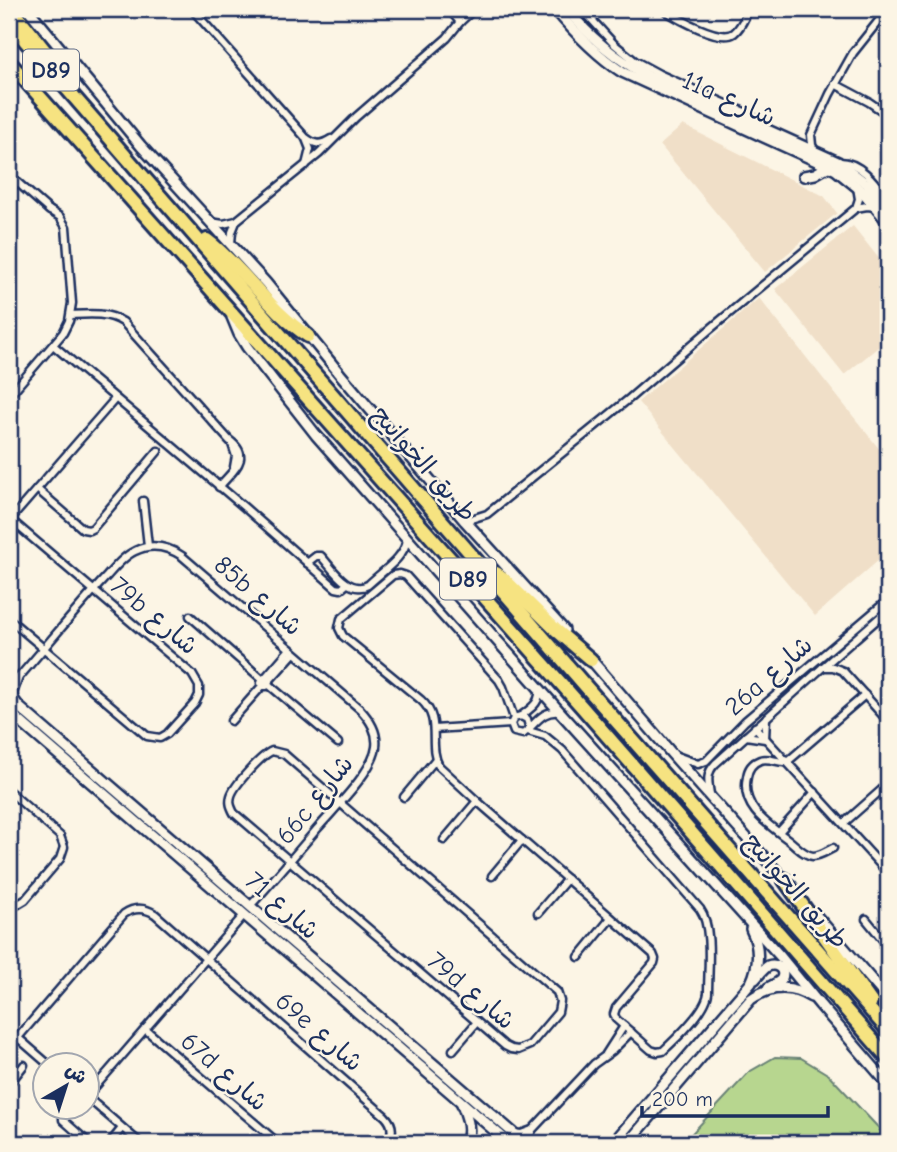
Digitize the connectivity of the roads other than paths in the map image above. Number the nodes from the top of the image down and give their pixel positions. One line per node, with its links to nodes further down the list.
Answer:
1 (12, 9): 19 (highway)
2 (28, 9): 35 (street)
3 (192, 9): 23 (street)
4 (449, 9): 13 (street)
5 (474, 9): 13 (street)
6 (555, 9): 26 (street, 11a شارع)
7 (567, 9): 20 (street, 11a شارع)
8 (582, 9): 20 (street, 11a شارع)
9 (663, 9): 10 (street)
10 (749, 9)
11 (888, 9): 16 (street)
12 (9, 22): 19 (highway, طريق الخوانيج / D89)
13 (460, 22): 22 (street)
14 (9, 62): 17 (highway, طريق الخوانيج / D89)
15 (9, 70): 17 (highway)
16 (835, 84): 18 (street); 21 (street)
17 (44, 103): 40 (highway, طريق الخوانيج / D89)
18 (888, 115)
19 (92, 118): 38 (highway, طريق الخوانيج / D89)
20 (765, 128): 24 (street, 11a شارع)
21 (811, 135): 24 (street); 25 (street)
22 (337, 136): 23 (street); 27 (street)
23 (305, 137): 27 (street)
24 (795, 142): 25 (street, 11a شارع)
25 (815, 151): 26 (street, 11a شارع)
26 (833, 164): 29 (street); 30 (street, 11a شارع); 31 (street); 34 (street, 11a شارع)
27 (306, 165): 36 (street)
28 (9, 175): 41 (street)
29 (804, 176)
30 (856, 185): 32 (street); 33 (street, 11a شارع)
31 (888, 200)
32 (856, 208): 33 (street); 50 (street)
33 (878, 208): 37 (street, 11a شارع)
34 (888, 209)
35 (210, 221): 36 (street); 39 (street)
36 (236, 221): 39 (street)
37 (888, 222)
38 (190, 230): 42 (highway); 57 (highway, طريق الخوانيج / D89)
39 (231, 243): 42 (street)
40 (230, 312): 54 (street); 134 (highway, طريق الخوانيج / D89)
41 (71, 315): 43 (street); 47 (street)
42 (308, 336): 52 (street)
43 (53, 345): 44 (street); 45 (street)
44 (9, 396)
45 (115, 398): 47 (street); 48 (street)
46 (158, 451): 48 (street)
47 (219, 487): 56 (street)
48 (37, 489): 51 (street)
49 (143, 501): 55 (street)
50 (486, 514): 52 (street); 53 (street)
51 (10, 521): 59 (street, 79b شارع)
52 (465, 521): 53 (street)
53 (475, 533): 67 (street)
54 (407, 539): 58 (street); 73 (street)
55 (148, 547): 59 (street); 65 (street, 85b شارع)
56 (307, 563): 58 (street); 58 (street)
57 (484, 569): 67 (highway); 122 (highway, طريق الخوانيج / D89)
58 (347, 584)
59 (94, 590): 64 (street); 64 (street, 79b شارع)
60 (888, 600): 75 (street, 26a شارع)
61 (888, 610): 66 (street, 26a شارع)
62 (190, 616): 71 (street)
63 (9, 619): 64 (street)
64 (43, 649): 70 (street)
65 (292, 651): 71 (street); 77 (street, 85b شارع)
66 (840, 651): 68 (street, 26a شارع); 69 (street)
67 (591, 660): 89 (street)
68 (823, 667): 69 (street); 79 (street, 26a شارع)
69 (843, 671): 74 (street)
70 (20, 676): 72 (street); 76 (street)
71 (265, 682): 81 (street); 88 (street)
72 (9, 683)
73 (539, 688): 78 (street); 80 (street)
74 (865, 695): 82 (street); 91 (street)
75 (772, 697): 83 (street); 89 (street, 26a شارع)
76 (10, 701): 110 (street, شارع 71); 110 (street, شارع 71)
77 (360, 709): 98 (street, 66c شارع)
78 (561, 712): 84 (street); 114 (street)
79 (765, 718): 83 (street, 26a شارع); 87 (street)
80 (518, 719): 84 (street); 84 (street); 85 (street); 85 (street)
81 (232, 721)
82 (888, 721)
83 (755, 727): 86 (street, 26a شارع); 87 (street)
84 (528, 728): 128 (street)
85 (434, 729): 90 (street)
86 (745, 736): 87 (street); 96 (street, 26a شارع)
87 (765, 738): 91 (street)
88 (338, 743)
89 (672, 754): 96 (street)
90 (435, 760): 95 (street); 97 (street)
91 (787, 762): 94 (street); 100 (street)
92 (888, 784): 99 (street)
93 (9, 791): 109 (street)
94 (815, 792): 99 (street); 100 (street)
95 (404, 797)
96 (710, 798): 108 (street)
97 (477, 802): 101 (street); 102 (street)
98 (340, 803): 104 (street, 66c شارع); 104 (street, 79d شارع); 123 (street, 79d شارع)
99 (844, 823): 105 (street)
100 (779, 832): 103 (street)
101 (444, 839)
102 (522, 840): 106 (street); 107 (street)
103 (833, 848)
104 (290, 861): 110 (street, 66c شارع); 123 (street, 79d شارع)
105 (888, 873)
106 (492, 876)
107 (567, 879): 111 (street); 112 (street)
108 (784, 879): 120 (street); 122 (highway)
109 (9, 907)
110 (247, 911): 117 (street, 66c شارع); 139 (street, شارع 71); 144 (street, شارع 71)
111 (538, 913)
112 (611, 918): 116 (street); 124 (street)
113 (866, 919): 115 (street)
114 (747, 921): 118 (street); 121 (street)
115 (888, 946)
116 (579, 957)
117 (205, 959): 125 (street, 66c شارع); 129 (street, 69e شارع); 149 (street, 69e شارع)
118 (747, 989): 119 (street); 153 (street)
119 (757, 995): 121 (street); 154 (street)
120 (888, 999)
121 (820, 1005): 138 (street)
122 (878, 1018): 127 (highway, طريق الخوانيج / D89)
123 (477, 1022): 131 (street)
124 (624, 1026): 128 (street); 133 (street)
125 (145, 1029): 137 (street, 66c شارع); 148 (street, 67d شارع)
126 (9, 1030): 129 (street)
127 (888, 1030)
128 (631, 1032): 133 (street)
129 (18, 1038): 130 (street, 69e شارع); 132 (street)
130 (9, 1048)
131 (453, 1050)
132 (32, 1051)
133 (606, 1055): 143 (street)
134 (888, 1058)
135 (24, 1065): 136 (street)
136 (10, 1079)
137 (102, 1080)
138 (888, 1083)
139 (461, 1103): 150 (street); 151 (street, شارع 71)
140 (102, 1109): 142 (street)
141 (63, 1120): 145 (street)
142 (122, 1128): 146 (street); 147 (street)
143 (532, 1130): 144 (street); 152 (street)
144 (513, 1133): 152 (street, شارع 71)
145 (89, 1143)
146 (110, 1143)
147 (140, 1143)
148 (278, 1143)
149 (388, 1143)
150 (466, 1143)
151 (509, 1143)
152 (527, 1143)
153 (613, 1143)
154 (628, 1143)

